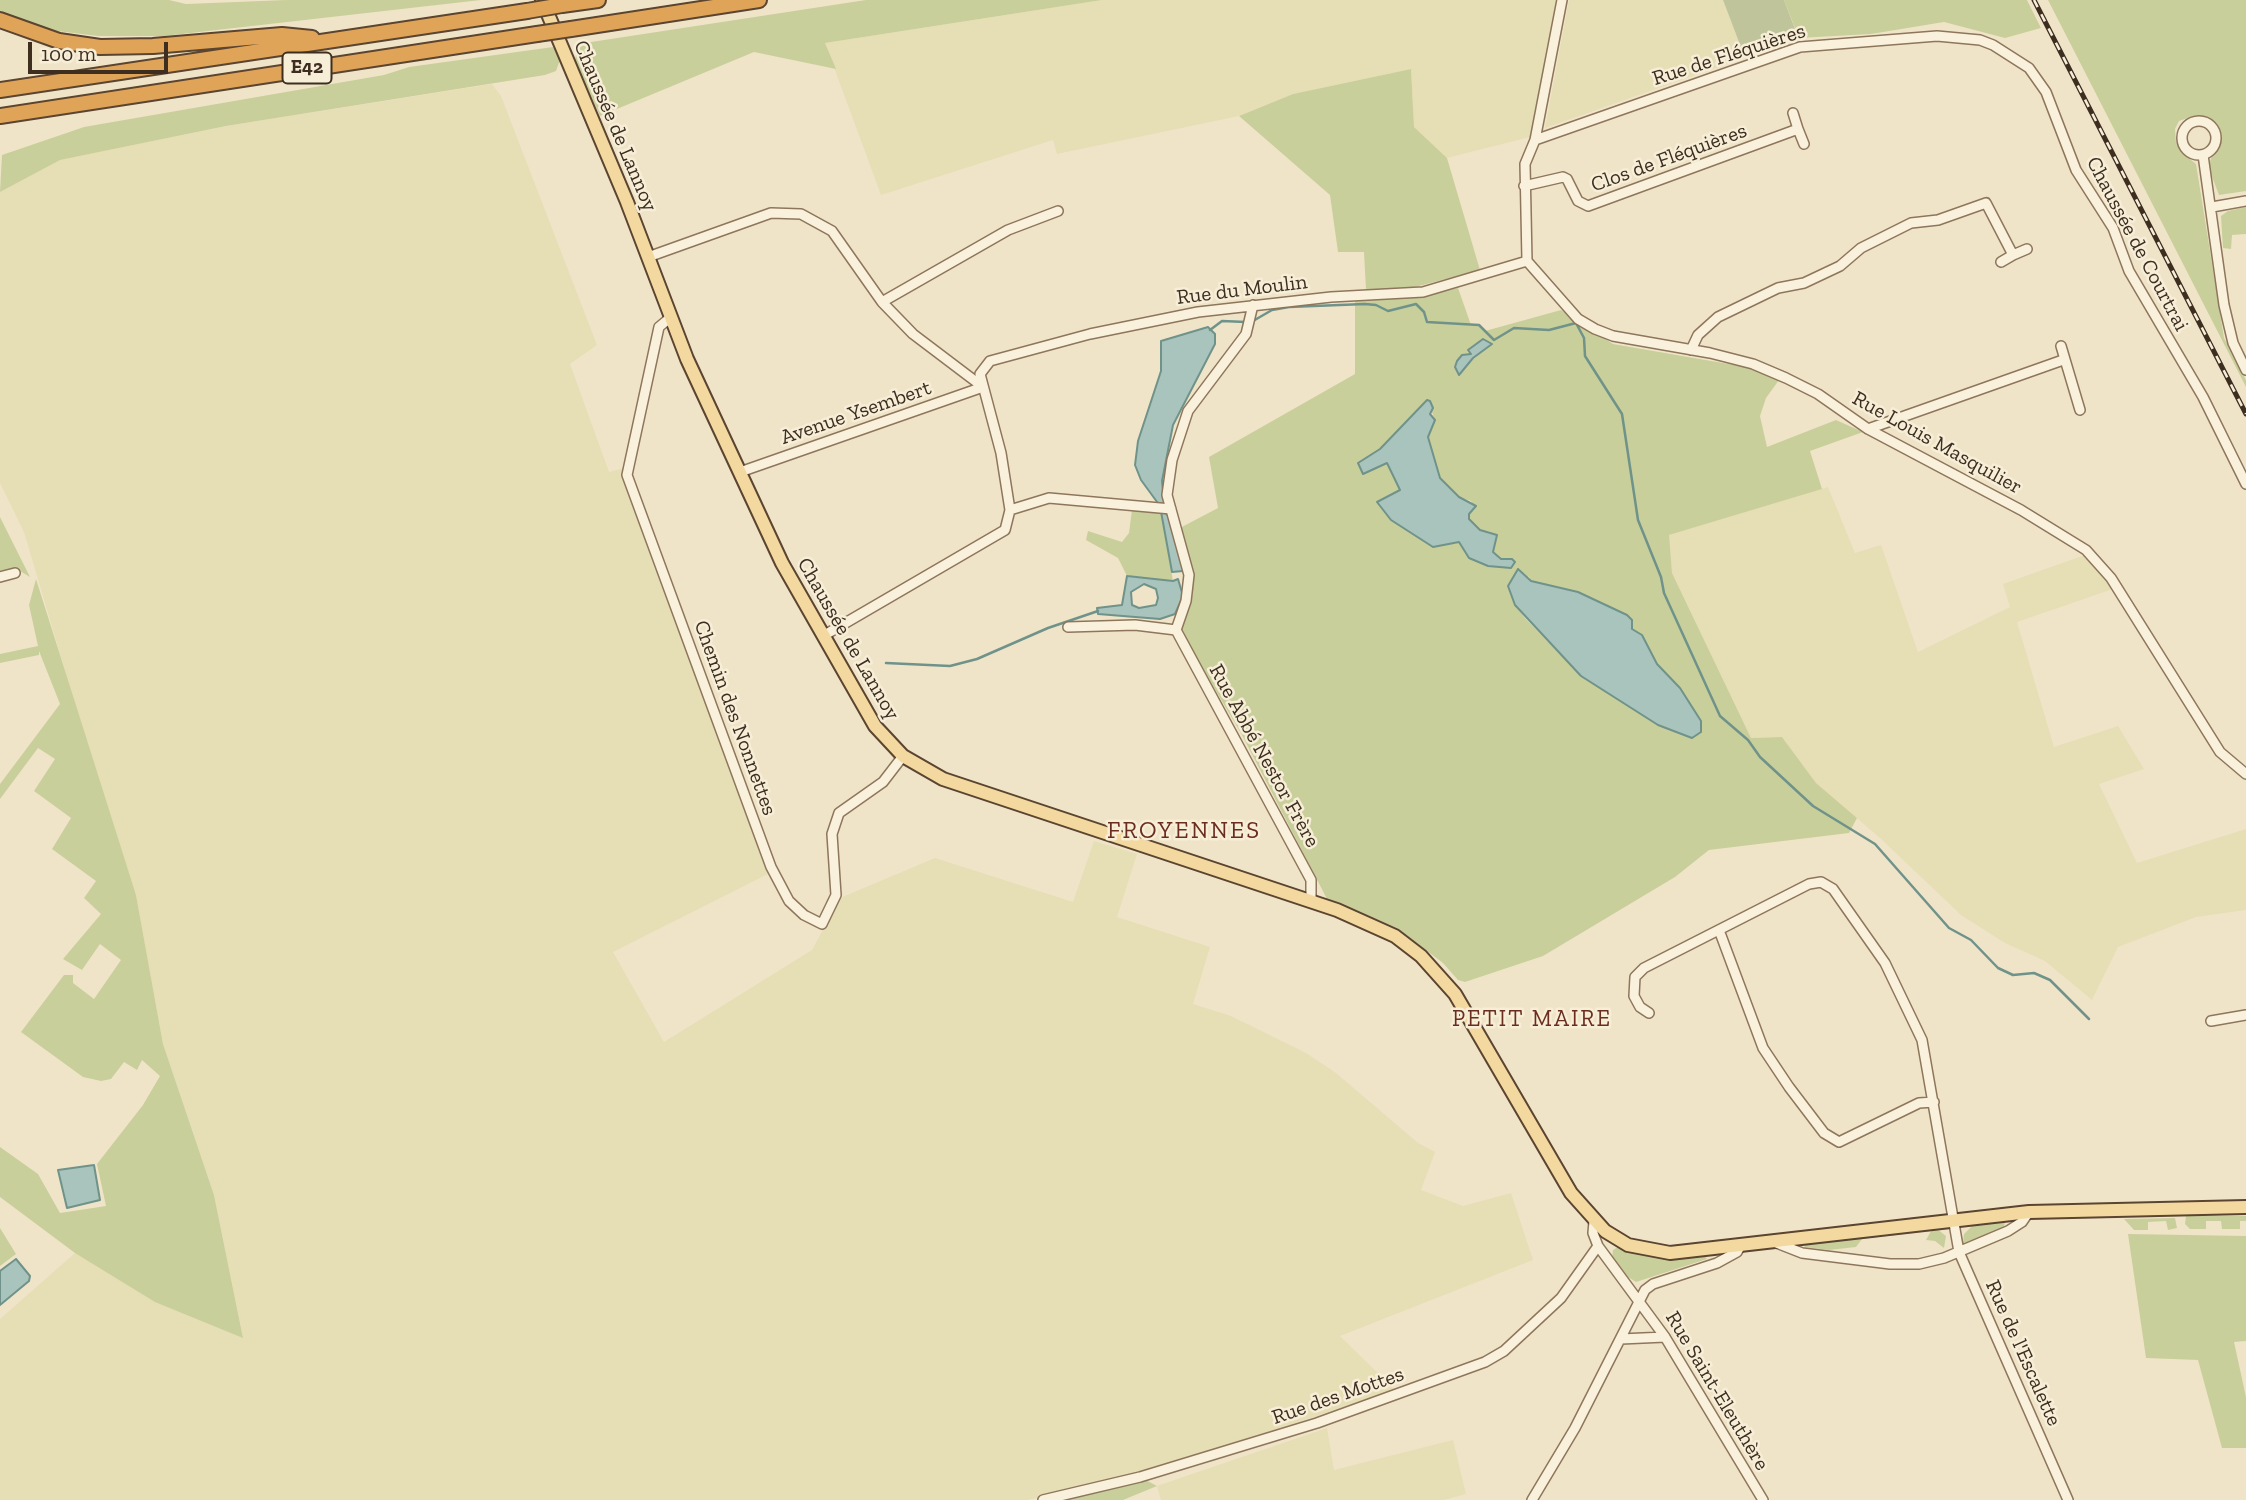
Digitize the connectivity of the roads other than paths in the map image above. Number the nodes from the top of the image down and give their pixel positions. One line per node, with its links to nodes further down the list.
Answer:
1 (541, 0): 23 (main road, Chaussée de Lannoy)
2 (597, 0): 6 (highway, E42, bridge)
3 (759, 0): 9 (highway, E42, bridge)
4 (1562, 0): 14 (street)
5 (0, 20): 6 (highway)
6 (333, 40): 8 (highway, E42)
7 (1982, 41): 14 (street, Rue de Fléquières); 37 (street, Chaussée de Courtrai)
8 (0, 90)
9 (117, 99): 11 (highway); 12 (highway, E42)
10 (1793, 113): 13 (street)
11 (82, 115)
12 (0, 116)
13 (1798, 129): 15 (street); 17 (street, Clos de Fléquières)
14 (1535, 140): 17 (street)
15 (1804, 144)
16 (2203, 155): 19 (street)
17 (1524, 186): 24 (street)
18 (2246, 201): 19 (street)
19 (2212, 207): 32 (street)
20 (1058, 211): 26 (street)
21 (2027, 249): 22 (street)
22 (2013, 255): 25 (street); 30 (street)
23 (648, 257): 26 (street); 28 (main road, Chaussée de Lannoy)
24 (1527, 261): 27 (street, Rue du Moulin); 30 (street, Rue Louis Masquilier)
25 (2001, 262)
26 (882, 302): 33 (street)
27 (1253, 305): 33 (street, Rue du Moulin); 38 (street)
28 (671, 317): 36 (main road, Chaussée de Lannoy); 45 (street, Chemin des Nonnettes)
29 (2061, 346): 31 (street)
30 (1691, 350): 35 (street, Rue Louis Masquilier)
31 (2063, 360): 34 (street); 35 (street)
32 (2246, 370)
33 (983, 387): 36 (street, Avenue Ysembert); 39 (street)
34 (2080, 410)
35 (1868, 429): 46 (street, Rue Louis Masquilier)
36 (740, 472): 44 (main road, Chaussée de Lannoy)
37 (2246, 484)
38 (1169, 509): 39 (street); 43 (street)
39 (1010, 510): 44 (street)
40 (16, 573): 41 (street)
41 (0, 577)
42 (1068, 627): 43 (street)
43 (1176, 630): 47 (street, Rue Abbé Nestor Frère)
44 (822, 636): 45 (main road, Chaussée de Lannoy)
45 (903, 756): 47 (main road, Chaussée de Lannoy)
46 (2246, 774)
47 (1311, 902): 56 (main road, Chaussée de Lannoy)
48 (1718, 930): 49 (street, Rue de l'Escalette); 52 (street); 52 (street, Rue de l'Escalette)
49 (1649, 1013)
50 (2246, 1015): 51 (street)
51 (2211, 1021)
52 (1934, 1102): 55 (street, Rue de l'Escalette)
53 (2246, 1207): 54 (main road, Chaussée de Lannoy)
54 (2029, 1212): 55 (main road, Chaussée de Lannoy); 60 (street)
55 (1952, 1219): 57 (main road, Chaussée de Lannoy); 60 (street, Rue de l'Escalette)
56 (1594, 1221): 58 (main road, Chaussée de Lannoy); 59 (street)
57 (1772, 1242): 58 (main road, Chaussée de Lannoy); 60 (street)
58 (1741, 1245): 61 (street)
59 (1598, 1246): 61 (street, Rue Saint-Eleuthère); 64 (street, Rue des Mottes)
60 (1959, 1252): 67 (street, Rue de l'Escalette)
61 (1641, 1301): 62 (street, Rue Saint-Eleuthère); 63 (street)
62 (1665, 1337): 63 (street); 66 (street, Rue Saint-Eleuthère)
63 (1621, 1339): 65 (street)
64 (1043, 1500)
65 (1532, 1500)
66 (1763, 1500)
67 (2068, 1500)

